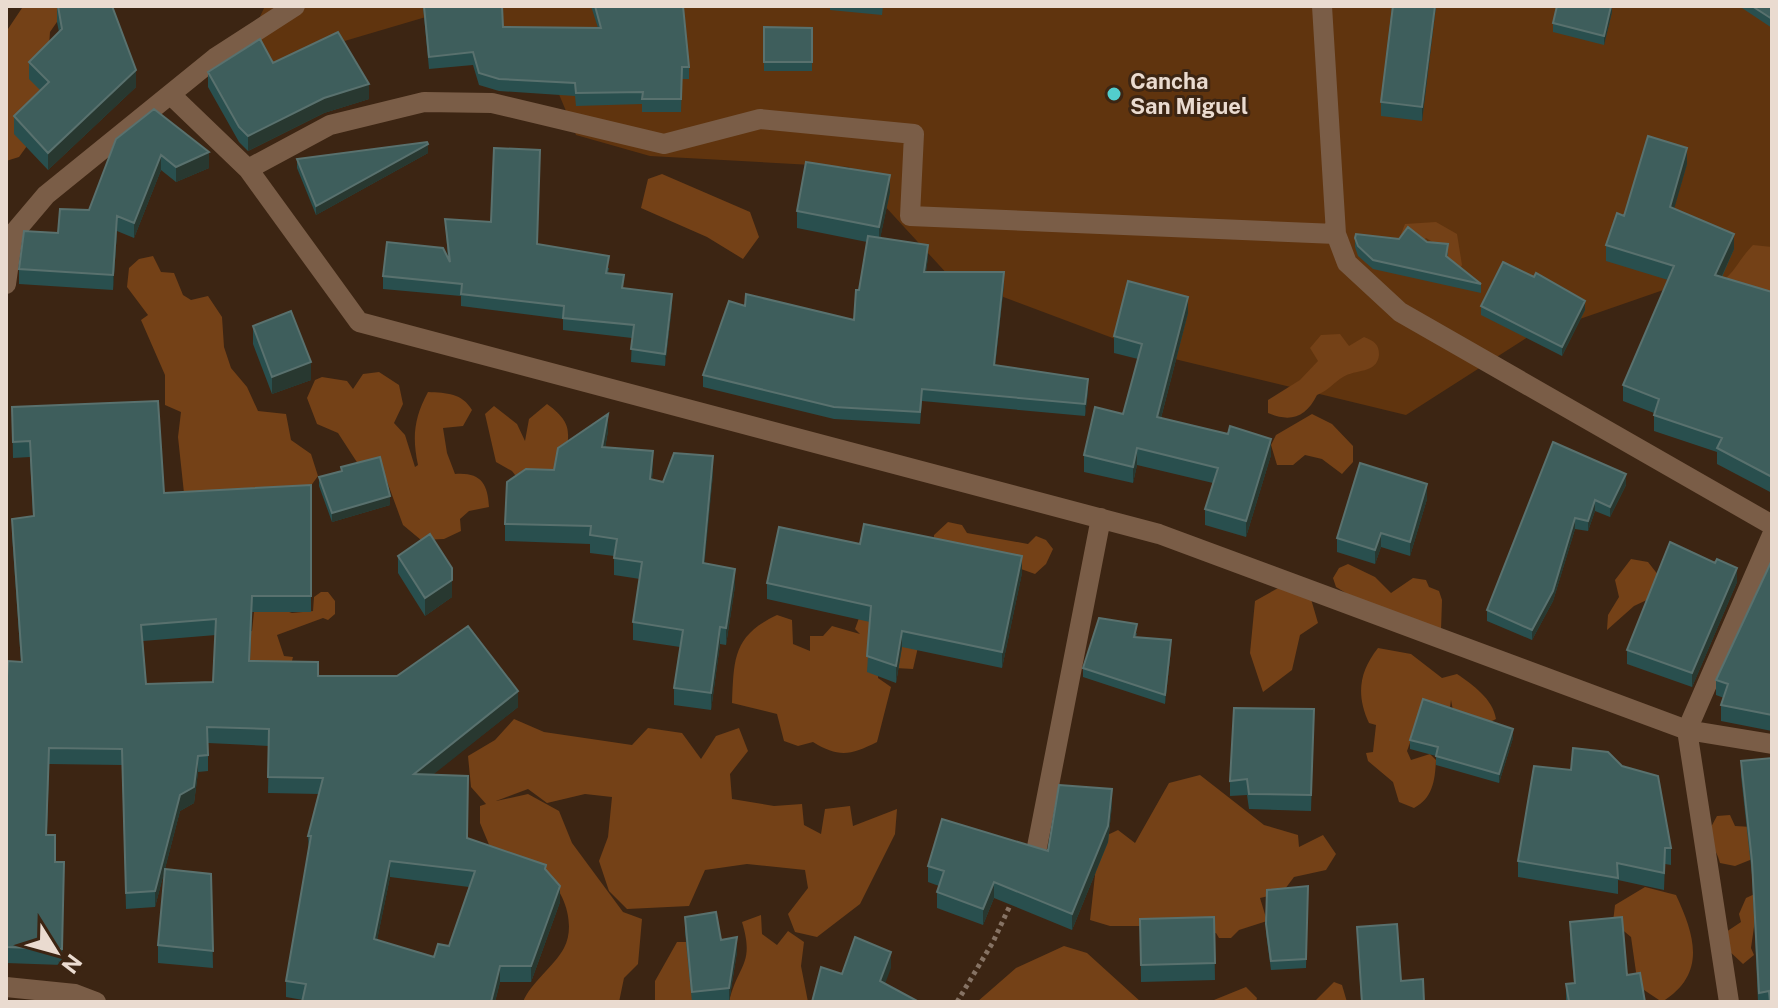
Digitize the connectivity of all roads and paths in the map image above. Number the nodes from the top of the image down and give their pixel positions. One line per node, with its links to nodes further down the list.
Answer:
1 (295, 6): 3 (street)
2 (1322, 6): 5 (street)
3 (171, 95): 4 (street); 6 (street)
4 (248, 169): 5 (street); 7 (street)
5 (1336, 234): 8 (street)
6 (6, 284)
7 (1101, 518): 10 (street); 12 (street)
8 (1772, 525)
9 (1772, 535): 10 (street)
10 (1687, 730): 11 (street); 16 (street)
11 (1772, 744)
12 (1037, 847): 15 (path)
13 (6, 987): 14 (street)
14 (96, 1002)
15 (957, 1002)
16 (1729, 1002)

